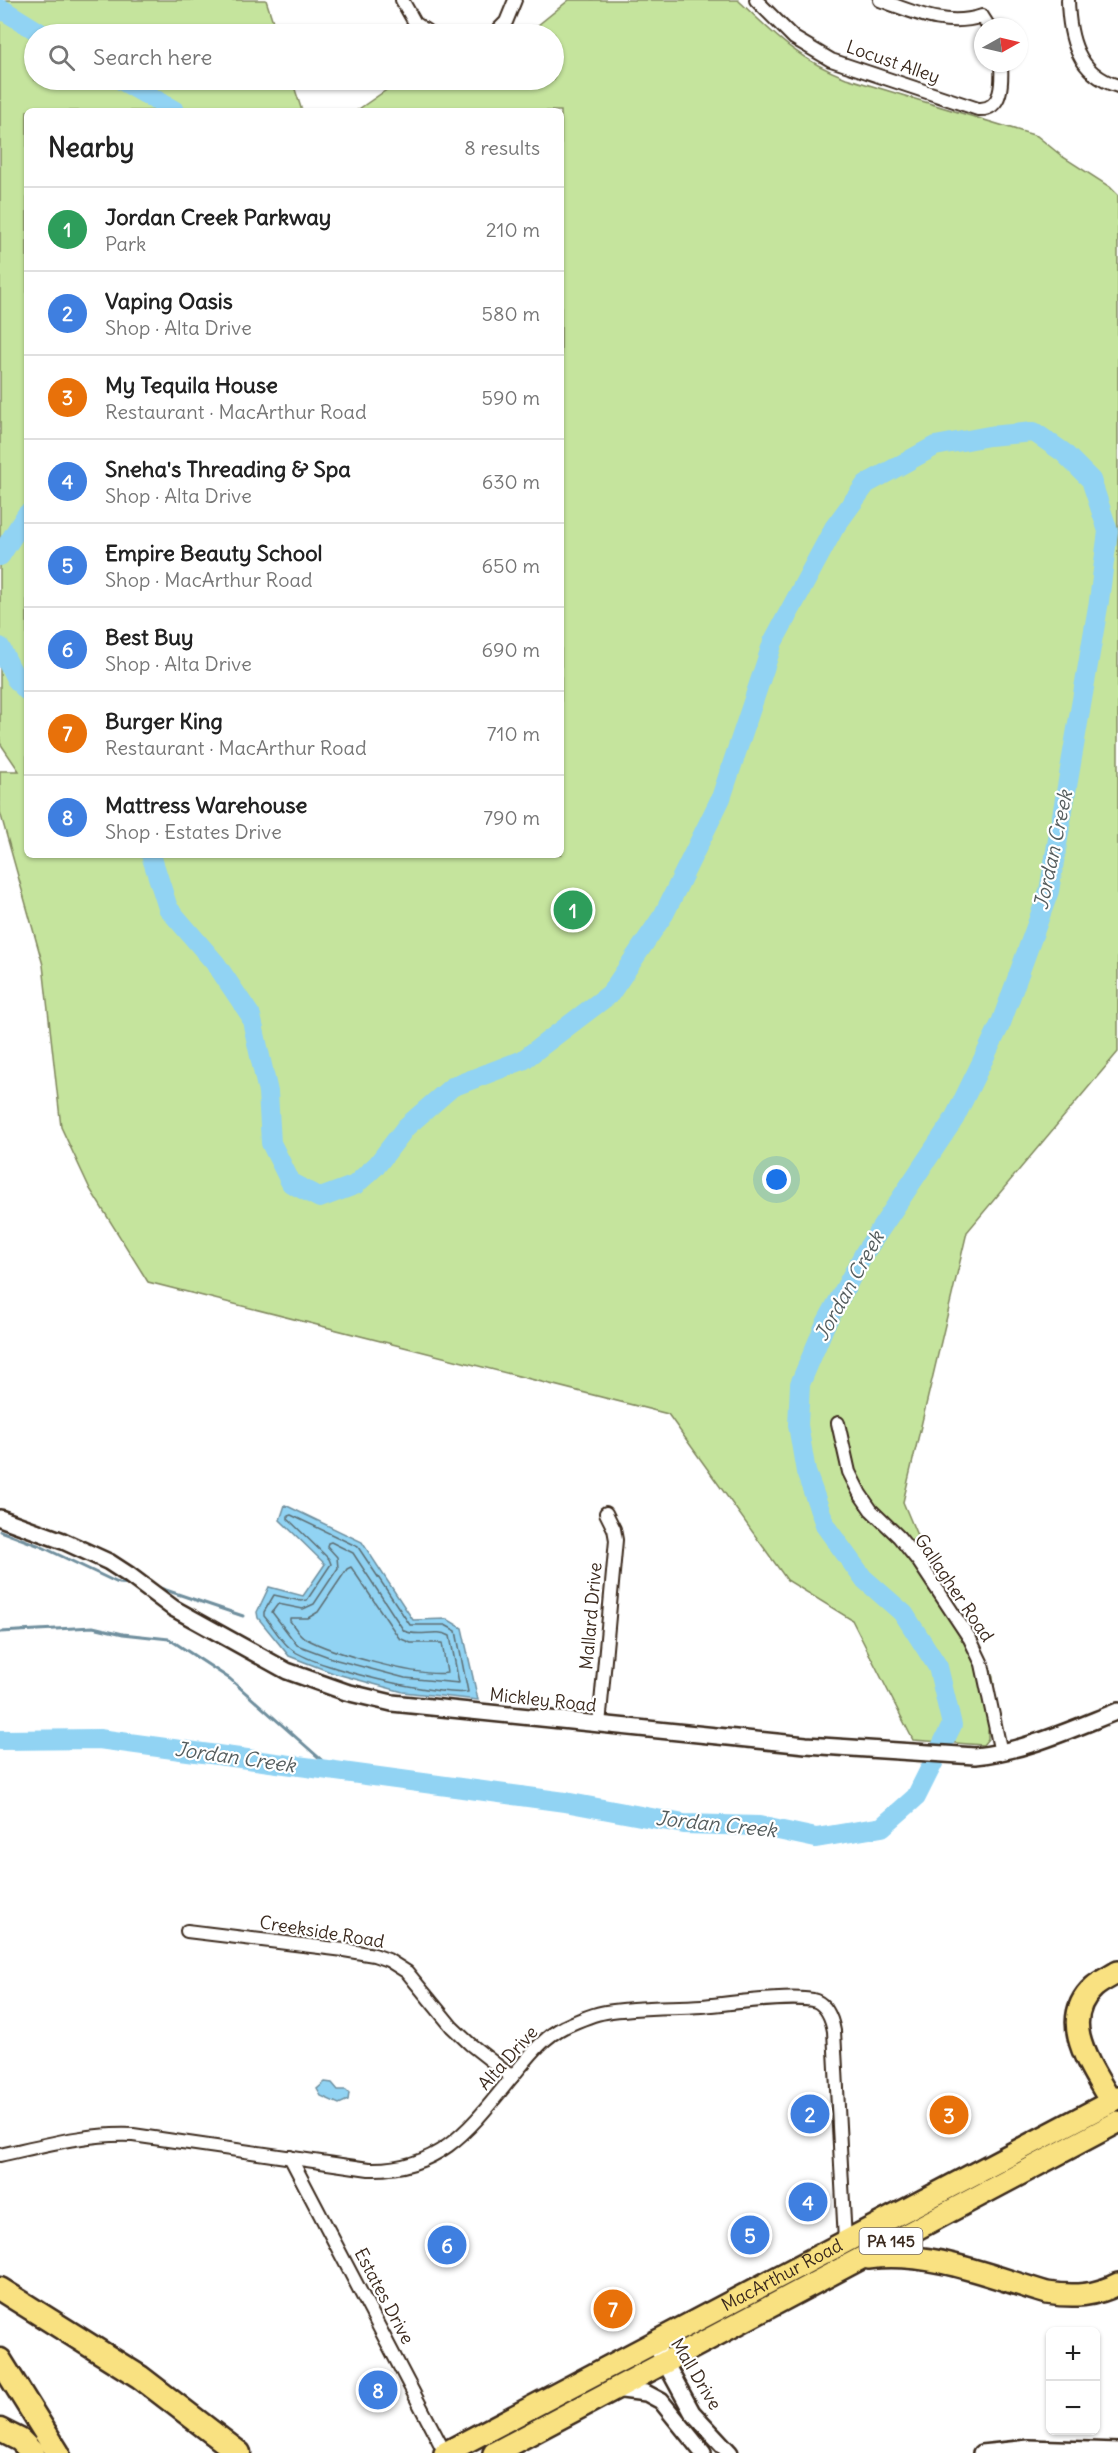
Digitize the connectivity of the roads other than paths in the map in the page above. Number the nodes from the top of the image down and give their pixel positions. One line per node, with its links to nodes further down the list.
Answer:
1 (402, 0): 8 (street)
2 (516, 0): 9 (street)
3 (756, 0): 10 (street, Locust Alley)
4 (880, 0): 6 (street)
5 (1068, 0): 11 (street)
6 (913, 5): 7 (street)
7 (974, 19)
8 (416, 24)
9 (504, 24)
10 (1002, 72)
11 (1118, 86)
12 (838, 1423): 17 (street, Gallagher Road)
13 (606, 1513): 16 (street, Mallard Drive)
14 (0, 1518): 16 (street, Mickley Road)
15 (1118, 1711): 17 (street, Mickley Road)
16 (599, 1725): 17 (street, Mickley Road)
17 (1001, 1753)
18 (187, 1931): 20 (street, Creekside Road)
19 (1118, 1972): 21 (highway)
20 (512, 2077): 24 (street, Alta Drive); 25 (street, Alta Drive)
21 (1114, 2100): 25 (highway, MacArthur Road / PA 145)
22 (1118, 2122): 26 (highway, MacArthur Road / PA 145)
23 (0, 2155): 24 (street, Alta Drive)
24 (290, 2157): 40 (street, Estates Drive)
25 (845, 2241): 29 (highway, MacArthur Road / PA 145)
26 (853, 2261): 27 (highway); 31 (highway, MacArthur Road / PA 145)
27 (1118, 2284)
28 (0, 2289): 39 (highway)
29 (654, 2342): 31 (street, Mall Drive); 40 (highway, MacArthur Road / PA 145)
30 (0, 2360): 38 (highway)
31 (665, 2362): 33 (highway, MacArthur Road / PA 145); 43 (street, Mall Drive)
32 (0, 2389): 37 (highway)
33 (614, 2390): 41 (highway, MacArthur Road / PA 145); 42 (street)
34 (0, 2430): 36 (highway)
35 (1118, 2451): 44 (street)
36 (33, 2453)
37 (40, 2453)
38 (58, 2453)
39 (239, 2453)
40 (445, 2453)
41 (494, 2453)
42 (703, 2453)
43 (730, 2453)
44 (981, 2453)

